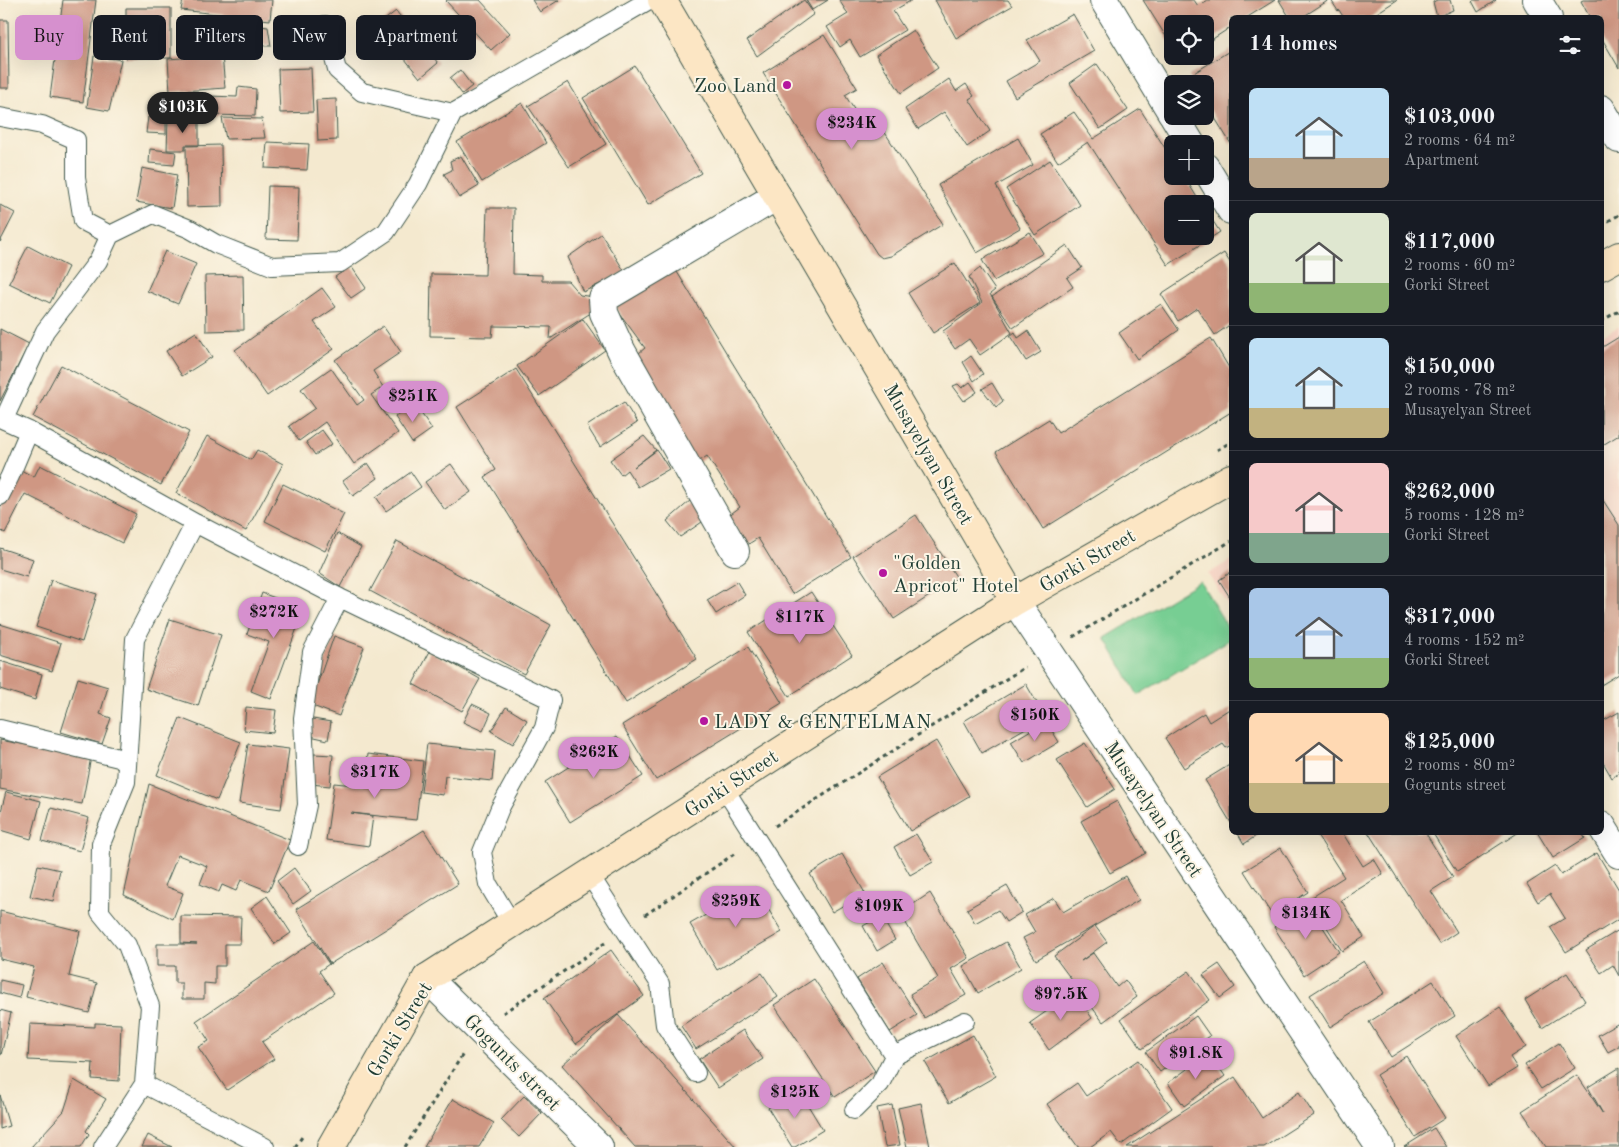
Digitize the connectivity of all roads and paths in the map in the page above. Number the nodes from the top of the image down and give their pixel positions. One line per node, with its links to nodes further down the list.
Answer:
1 (649, 0): 8 (lane)
2 (662, 0): 13 (main road, Musayelyan Street)
3 (1104, 0): 7 (street)
4 (1537, 0): 5 (street)
5 (1546, 15)
6 (334, 60): 8 (lane)
7 (1164, 100)
8 (453, 113): 17 (lane)
9 (1604, 114): 11 (street)
10 (0, 117): 17 (lane)
11 (1619, 139)
12 (1214, 182): 14 (street)
13 (777, 196): 28 (street); 30 (main road, Musayelyan Street)
14 (1229, 207)
15 (1619, 214): 16 (path)
16 (1604, 223)
17 (110, 235): 22 (lane)
18 (1619, 256): 19 (main road)
19 (1604, 264)
20 (1619, 311): 21 (path)
21 (1604, 319)
22 (2, 418): 23 (lane)
23 (29, 431): 25 (lane); 26 (lane)
24 (1229, 479): 30 (main road, Gorki Street)
25 (0, 496)
26 (195, 523): 29 (lane); 33 (lane)
27 (1229, 542): 31 (path)
28 (736, 551)
29 (340, 598): 37 (lane); 40 (lane)
30 (1015, 602): 31 (street, Musayelyan Street); 34 (main road, Gorki Street)
31 (1049, 652): 36 (path); 52 (street, Musayelyan Street)
32 (0, 729): 33 (lane)
33 (128, 760): 46 (lane)
34 (724, 788): 36 (lane); 39 (main road, Gorki Street)
35 (1604, 830): 38 (street)
36 (756, 838): 41 (path); 44 (lane)
37 (298, 846)
38 (1619, 854)
39 (589, 874): 40 (main road, Gorki Street); 41 (lane)
40 (512, 924): 42 (main road, Gorki Street)
41 (625, 929): 45 (lane)
42 (427, 978): 50 (main road, Gorki Street); 51 (street, Gogunts street)
43 (964, 1021): 44 (lane)
44 (894, 1056): 47 (lane)
45 (696, 1073)
46 (144, 1084): 48 (lane); 49 (lane)
47 (854, 1110)
48 (103, 1147)
49 (265, 1147)
50 (330, 1147)
51 (599, 1147)
52 (1380, 1147)

